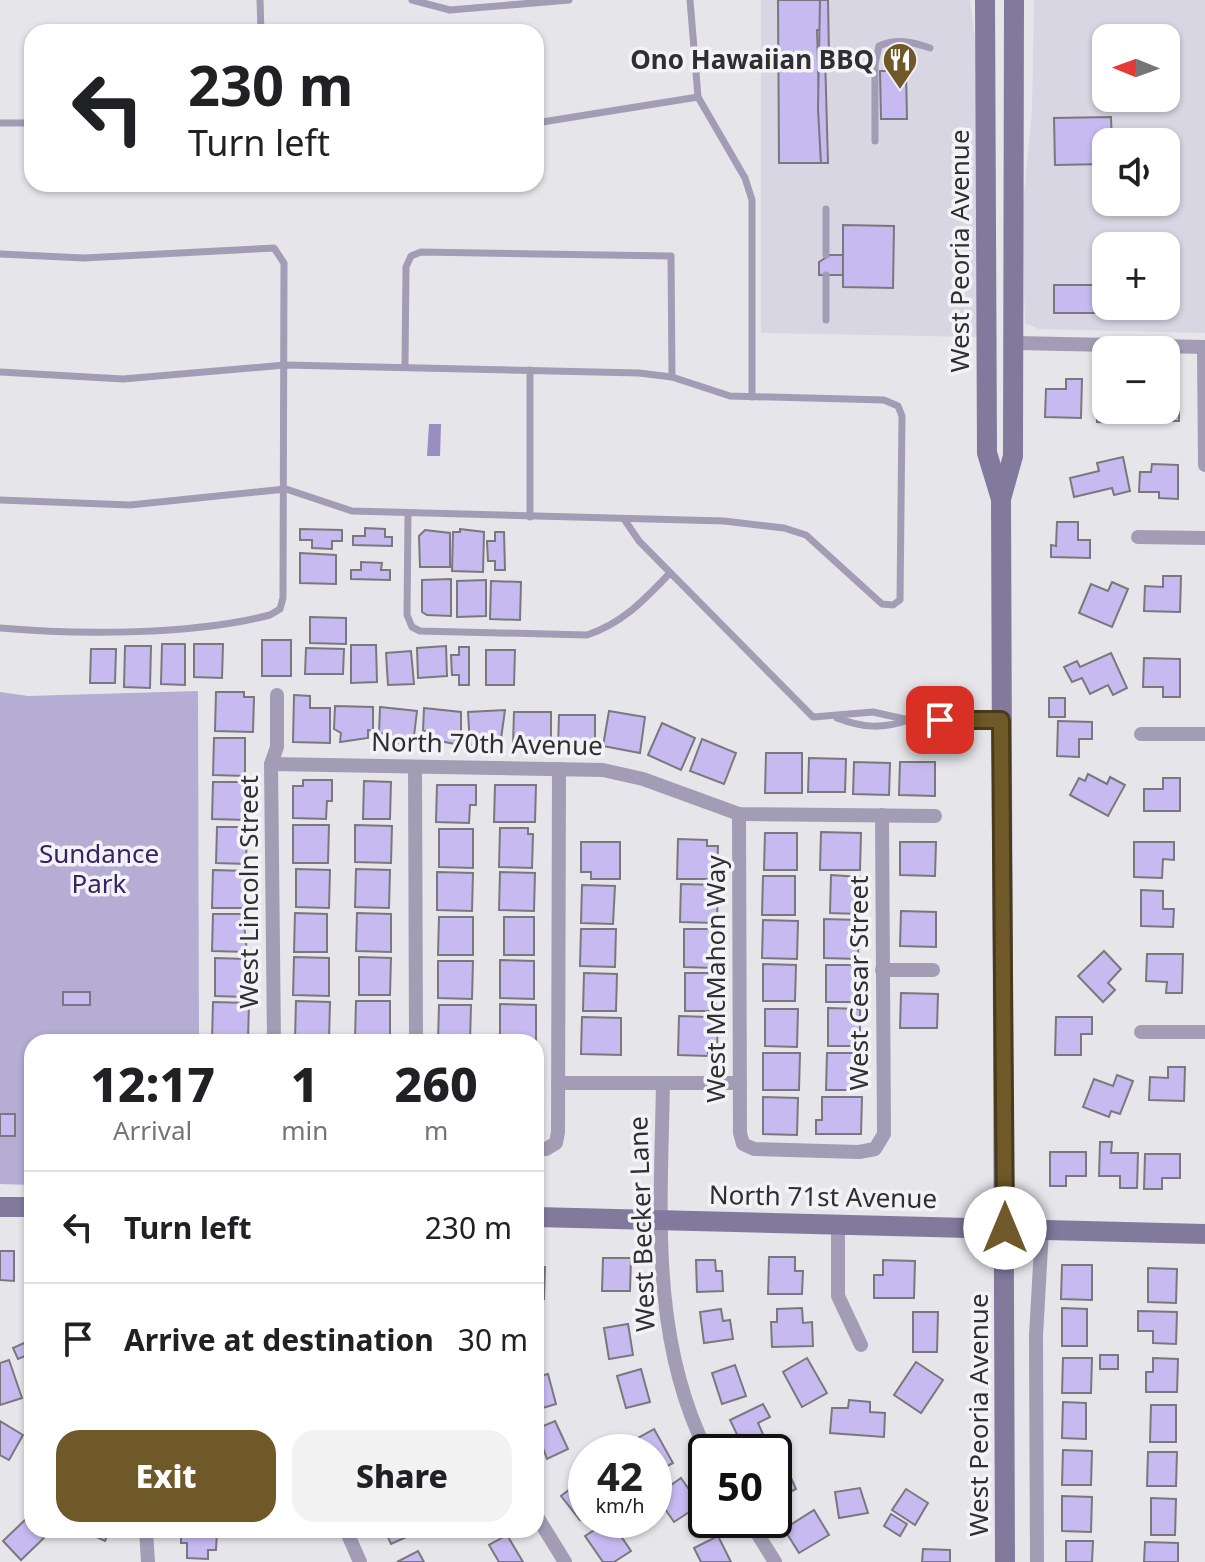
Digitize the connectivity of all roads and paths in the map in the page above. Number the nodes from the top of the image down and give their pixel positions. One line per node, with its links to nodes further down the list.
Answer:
1 (260, 0): 7 (lane)
2 (412, 0): 3 (lane)
3 (569, 0)
4 (690, 0): 9 (lane)
5 (985, 0): 14 (main road, West Peoria Avenue)
6 (1014, 0): 20 (main road, West Peoria Avenue)
7 (261, 24)
8 (930, 48): 13 (lane)
9 (698, 97): 10 (lane); 27 (lane)
10 (544, 122)
11 (0, 123): 12 (lane)
12 (24, 123)
13 (875, 141)
14 (986, 190): 20 (main road); 30 (main road, West Peoria Avenue)
15 (826, 209): 17 (lane)
16 (0, 254): 22 (lane)
17 (826, 255)
18 (826, 275): 19 (lane)
19 (826, 320)
20 (1014, 343): 21 (street); 30 (main road, West Peoria Avenue)
21 (1205, 347): 28 (street)
22 (285, 365): 23 (lane); 25 (lane); 29 (lane)
23 (405, 366): 24 (lane); 26 (lane)
24 (530, 370): 26 (lane); 33 (lane)
25 (0, 372)
26 (672, 377): 27 (lane)
27 (752, 397): 34 (lane)
28 (1205, 465)
29 (286, 489): 31 (lane); 32 (lane); 38 (lane)
30 (1001, 499): 42 (main road, West Peoria Avenue)
31 (0, 500)
32 (408, 515): 33 (lane); 37 (lane)
33 (530, 517): 34 (lane)
34 (624, 519): 37 (lane)
35 (1138, 537): 36 (street)
36 (1205, 538)
37 (670, 573): 40 (lane)
38 (0, 628)
39 (277, 695): 45 (street, West Lincoln Street)
40 (835, 717): 41 (lane); 41 (lane)
41 (909, 720): 42 (lane)
42 (1001, 720): 67 (main road, West Peoria Avenue)
43 (1141, 734): 44 (street)
44 (1205, 734)
45 (271, 764): 46 (street, North 70th Avenue); 55 (street, West Lincoln Street)
46 (415, 767): 47 (street, North 70th Avenue); 56 (street)
47 (559, 769): 48 (street, North 70th Avenue); 57 (street)
48 (739, 814): 49 (street, North 70th Avenue); 59 (street, West McMahon Way)
49 (882, 815): 50 (street, North 70th Avenue); 51 (street, West Cesar Street)
50 (935, 816)
51 (882, 970): 52 (street); 60 (street, West Cesar Street)
52 (933, 970)
53 (1141, 1032): 54 (street)
54 (1205, 1032)
55 (274, 1034)
56 (416, 1034)
57 (558, 1083): 58 (street); 61 (street)
58 (663, 1083): 59 (street); 65 (street, West Becker Lane)
59 (740, 1083): 60 (street, West McMahon Way)
60 (743, 1144)
61 (544, 1149)
62 (0, 1207): 63 (main road)
63 (24, 1207)
64 (544, 1217): 65 (main road, North 71st Avenue)
65 (661, 1219): 66 (main road, North 71st Avenue); 71 (street, West Becker Lane)
66 (838, 1223): 67 (main road, North 71st Avenue); 70 (street)
67 (1005, 1228): 68 (main road, North 71st Avenue); 80 (main road, West Peoria Avenue)
68 (1042, 1229): 69 (main road, North 71st Avenue); 81 (street)
69 (1205, 1234)
70 (861, 1345)
71 (700, 1434)
72 (544, 1528): 78 (street)
73 (146, 1538): 76 (street)
74 (350, 1538): 77 (street)
75 (760, 1538): 79 (street)
76 (148, 1562)
77 (360, 1562)
78 (565, 1562)
79 (775, 1562)
80 (1005, 1562)
81 (1037, 1562)

